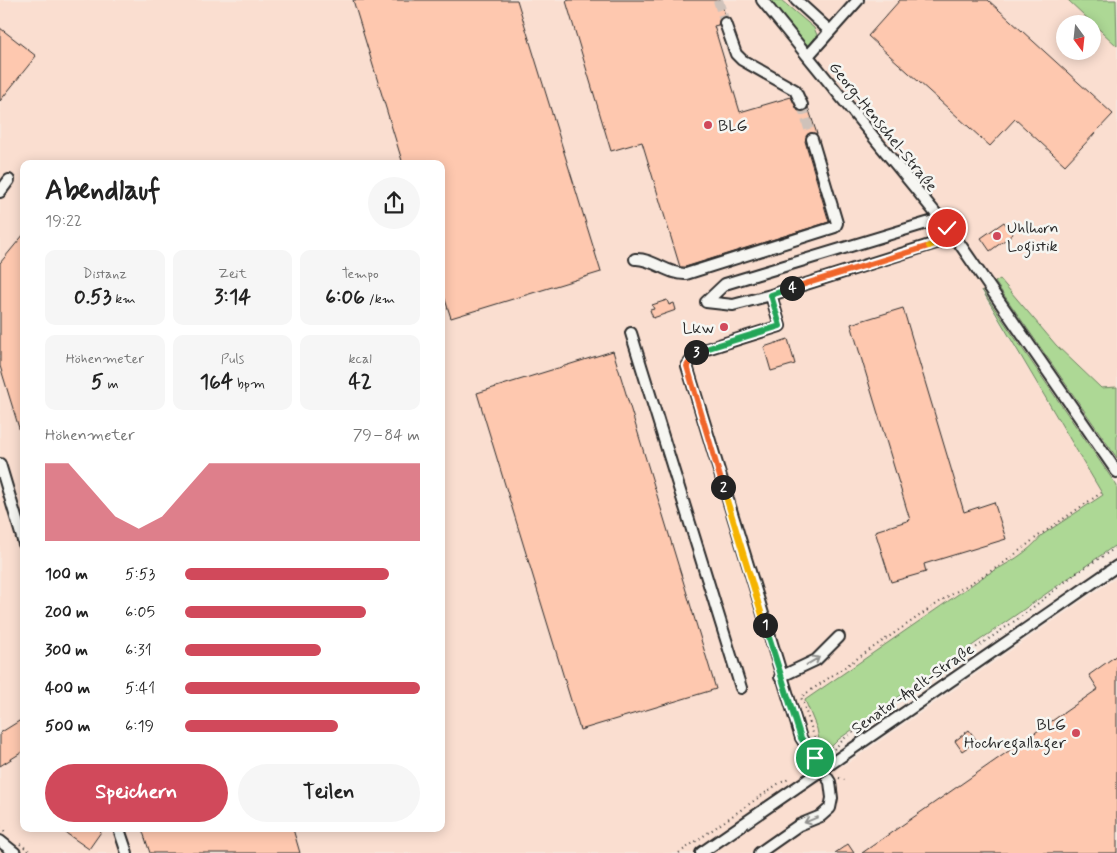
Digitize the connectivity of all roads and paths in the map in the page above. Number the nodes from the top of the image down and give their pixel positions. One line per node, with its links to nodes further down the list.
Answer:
1 (762, 0): 6 (street, Georg-Henschel-Straße)
2 (796, 0): 5 (street)
3 (858, 0): 5 (street)
4 (725, 23): 7 (street)
5 (830, 31): 6 (street)
6 (808, 56): 11 (street, Georg-Henschel-Straße)
7 (802, 105)
8 (812, 139): 13 (street)
9 (9, 180): 10 (street)
10 (0, 192)
11 (940, 219): 12 (street, Georg-Henschel-Straße); 14 (street)
12 (954, 237): 14 (street); 17 (street, Georg-Henschel-Straße)
13 (635, 259)
14 (771, 295): 23 (street)
15 (631, 333): 24 (street)
16 (0, 464): 19 (street)
17 (1117, 472)
18 (1101, 493): 25 (path)
19 (20, 531)
20 (1117, 547): 26 (path)
21 (1117, 566): 35 (street, Senator-Apelt-Straße, bridge)
22 (839, 637): 23 (street, one-way to 22)
23 (780, 676): 28 (street)
24 (741, 688)
25 (817, 747)
26 (832, 751)
27 (796, 776): 34 (path)
28 (834, 780): 29 (path); 36 (street, one-way to 36)
29 (845, 780)
30 (120, 832): 33 (street)
31 (0, 842): 32 (street)
32 (15, 853)
33 (127, 853)
34 (679, 853)
35 (701, 853)
36 (759, 853)

